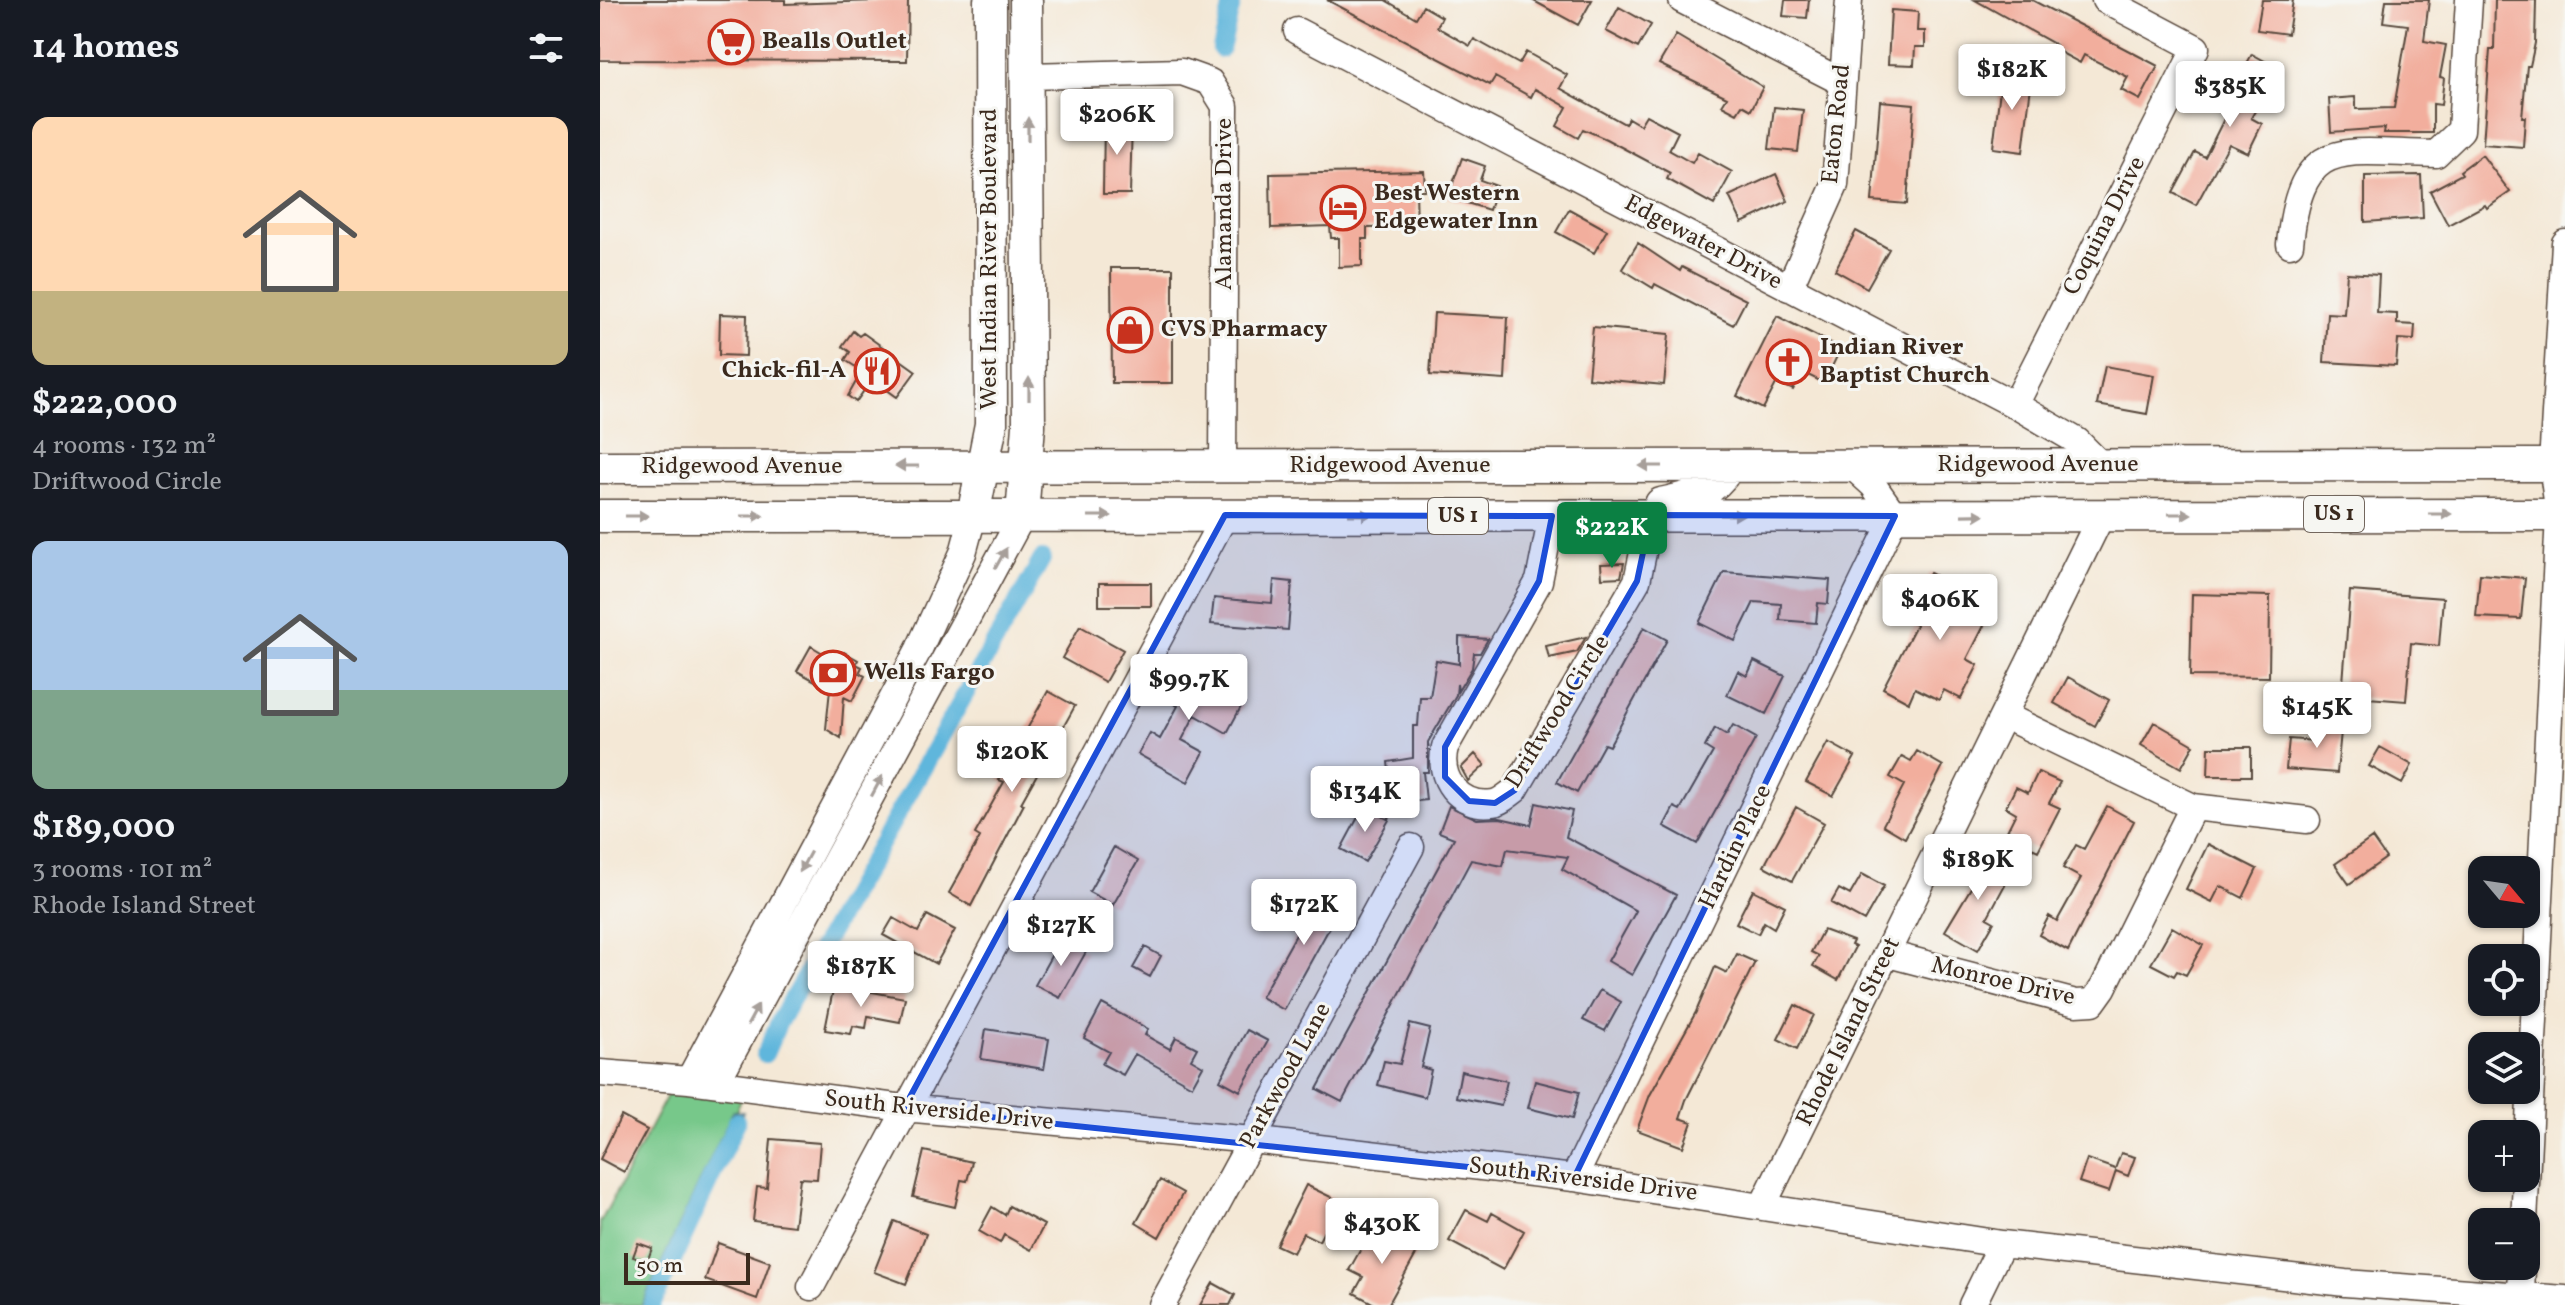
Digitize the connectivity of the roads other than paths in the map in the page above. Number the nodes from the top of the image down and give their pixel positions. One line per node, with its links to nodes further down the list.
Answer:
1 (990, 0): 16 (main road, West Indian River Boulevard)
2 (1026, 0): 8 (main road, West Indian River Boulevard)
3 (1682, 0): 9 (street)
4 (1849, 0): 9 (street, Eaton Road)
5 (2105, 0): 13 (street, Coquina Drive)
6 (2469, 0): 11 (street)
7 (1297, 31): 12 (street, Edgewater Drive)
8 (1028, 76): 17 (street, Alamanda Drive); 22 (main road, West Indian River Boulevard, one-way to 8)
9 (1842, 82): 12 (street, Eaton Road)
10 (2565, 243): 15 (street)
11 (2290, 244)
12 (1789, 288): 13 (street, Edgewater Drive)
13 (2015, 405): 20 (street, Edgewater Drive)
14 (2179, 464): 15 (main road, Ridgewood Avenue / US 1); 20 (main road, Ridgewood Avenue / US 1); 23 (main road, Ridgewood Avenue / US 1)
15 (2558, 465): 27 (street)
16 (985, 466): 21 (main road, Ridgewood Avenue / US 1, one-way to 21); 22 (main road, Ridgewood Avenue / US 1); 29 (main road, West Indian River Boulevard)
17 (1223, 466): 18 (main road, Ridgewood Avenue / US 1, one-way to 17); 22 (main road, Ridgewood Avenue / US 1)
18 (1729, 466): 19 (main road, Ridgewood Avenue / US 1); 25 (main road)
19 (1852, 466): 20 (main road, Ridgewood Avenue / US 1); 32 (street)
20 (2102, 466)
21 (600, 467)
22 (1027, 467): 30 (main road, West Indian River Boulevard)
23 (2102, 514): 27 (main road, Ridgewood Avenue / US 1, one-way to 27); 32 (main road, Ridgewood Avenue / US 1, one-way to 23); 35 (street, Rhode Island Street)
24 (1225, 515): 30 (main road, Ridgewood Avenue / US 1, one-way to 24); 31 (main road, Ridgewood Avenue / US 1, one-way to 31); 43 (street)
25 (1615, 515): 26 (main road, Ridgewood Avenue / US 1); 31 (main road, Ridgewood Avenue / US 1)
26 (1651, 515): 31 (street, Driftwood Circle); 32 (main road, Ridgewood Avenue / US 1, one-way to 32)
27 (2562, 515): 47 (street)
28 (600, 516): 29 (main road, Ridgewood Avenue / US 1, one-way to 29)
29 (973, 516): 30 (main road, Ridgewood Avenue / US 1); 33 (street)
30 (1022, 516): 34 (street, one-way to 30)
31 (1552, 516)
32 (1895, 516): 45 (street, Hardin Place)
33 (919, 649): 34 (street); 41 (street, one-way to 41)
34 (944, 662): 42 (street, one-way to 34)
35 (2005, 716): 36 (street); 39 (street, Rhode Island Street)
36 (2193, 807): 37 (street); 39 (street, Monroe Drive)
37 (2307, 820)
38 (1411, 847): 44 (street, Parkwood Lane)
39 (1888, 954): 46 (street, Rhode Island Street)
40 (600, 1073): 41 (street, South Riverside Drive)
41 (689, 1080): 42 (street, South Riverside Drive)
42 (716, 1083): 43 (street, South Riverside Drive)
43 (904, 1108): 44 (street, South Riverside Drive); 50 (street)
44 (1252, 1140): 45 (street, South Riverside Drive); 53 (street, Parkwood Lane)
45 (1574, 1178): 46 (street, South Riverside Drive)
46 (1763, 1205): 48 (street, South Riverside Drive)
47 (2525, 1208)
48 (2002, 1244): 51 (street, South Riverside Drive); 54 (street)
49 (2522, 1280): 51 (street)
50 (811, 1287)
51 (2521, 1296): 52 (street, South Riverside Drive)
52 (2565, 1299)
53 (1162, 1305)
54 (1972, 1305)

